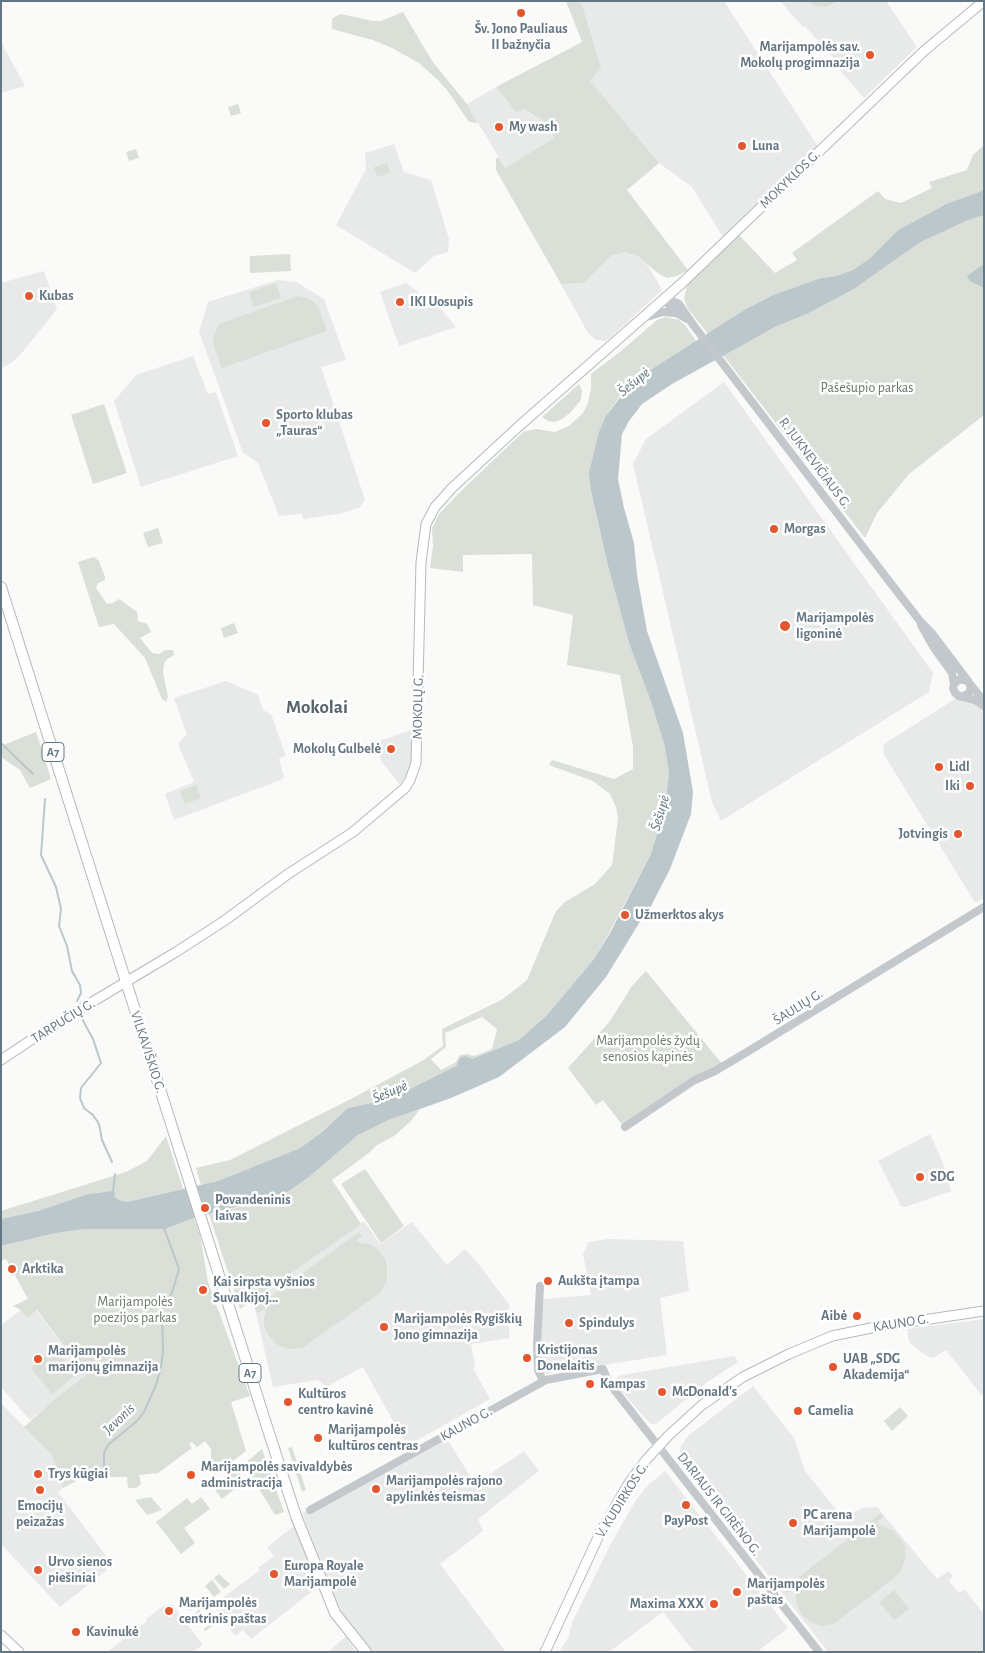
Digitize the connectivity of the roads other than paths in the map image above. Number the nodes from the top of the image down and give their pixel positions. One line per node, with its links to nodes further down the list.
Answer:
1 (984, 1): 2 (main road, MOKYKLOS G.)
2 (681, 284): 3 (main road, MOKYKLOS G.); 4 (street)
3 (666, 298): 4 (street); 5 (street, R. JUKNEVIČIAUS G.); 6 (main road, MOKYKLOS G.)
4 (679, 304): 7 (street, R. JUKNEVIČIAUS G.)
5 (676, 313): 6 (street); 7 (street, R. JUKNEVIČIAUS G.)
6 (643, 318): 8 (main road, MOKYKLOS G.)
7 (692, 324): 10 (street, R. JUKNEVIČIAUS G.)
8 (598, 358): 17 (main road, MOKOLŲ G.)
9 (1, 587): 17 (highway, VILKAVIŠKIO G. / A7)
10 (920, 621): 11 (street, R. JUKNEVIČIAUS G.); 12 (street, R. JUKNEVIČIAUS G.)
11 (969, 682): 12 (street); 13 (street); 14 (street, R. JUKNEVIČIAUS G.)
12 (954, 684): 13 (street)
13 (964, 696): 15 (street)
14 (984, 702)
15 (984, 706)
16 (984, 907): 19 (street, ŠAULIŲ G.)
17 (126, 982): 18 (main road, TARPUČIŲ G.); 29 (highway, VILKAVIŠKIO G. / A7)
18 (1, 1060)
19 (624, 1127)
20 (540, 1286): 24 (street)
21 (984, 1311): 22 (main road, KAUNO G.)
22 (819, 1341): 25 (main road, V. KUDIRKOS G.)
23 (603, 1369): 24 (street, KAUNO G.); 25 (street, DARIAUS IR GIRĖNO G.)
24 (543, 1381): 26 (street, KAUNO G.)
25 (658, 1446): 30 (main road, V. KUDIRKOS G.); 31 (street, DARIAUS IR GIRĖNO G.)
26 (310, 1510)
27 (1, 1635): 28 (main road)
28 (18, 1652)
29 (366, 1652)
30 (545, 1652)
31 (819, 1652)

